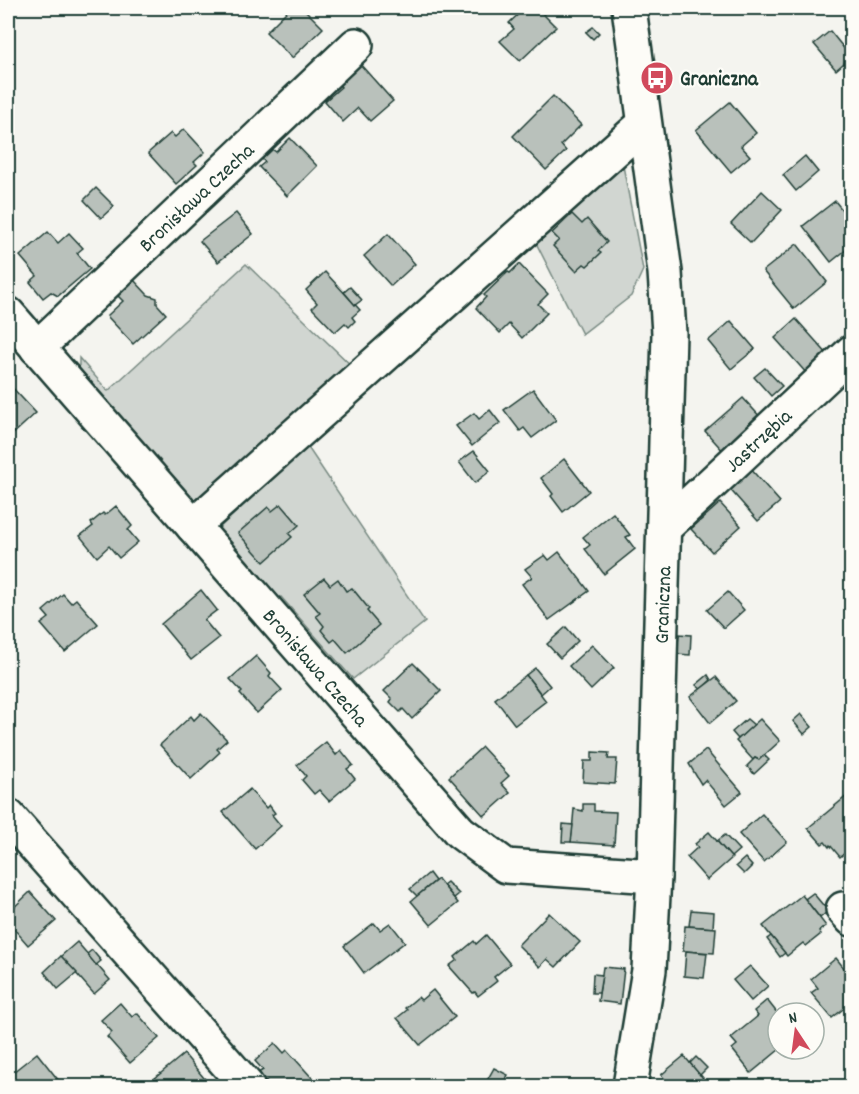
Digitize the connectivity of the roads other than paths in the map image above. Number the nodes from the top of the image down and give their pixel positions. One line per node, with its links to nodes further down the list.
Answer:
1 (629, 8): 3 (street, Graniczna)
2 (356, 45): 5 (street, Bronisława Czecha)
3 (644, 124): 7 (street); 8 (street, Graniczna)
4 (8, 314): 5 (street, Bronisława Czecha)
5 (37, 348): 7 (street, Bronisława Czecha)
6 (852, 352): 8 (street, Jastrzębia)
7 (193, 526): 10 (street, Bronisława Czecha)
8 (664, 528): 10 (street, Graniczna)
9 (8, 816): 11 (street)
10 (654, 876): 12 (street, Graniczna)
11 (247, 1086)
12 (630, 1086)

